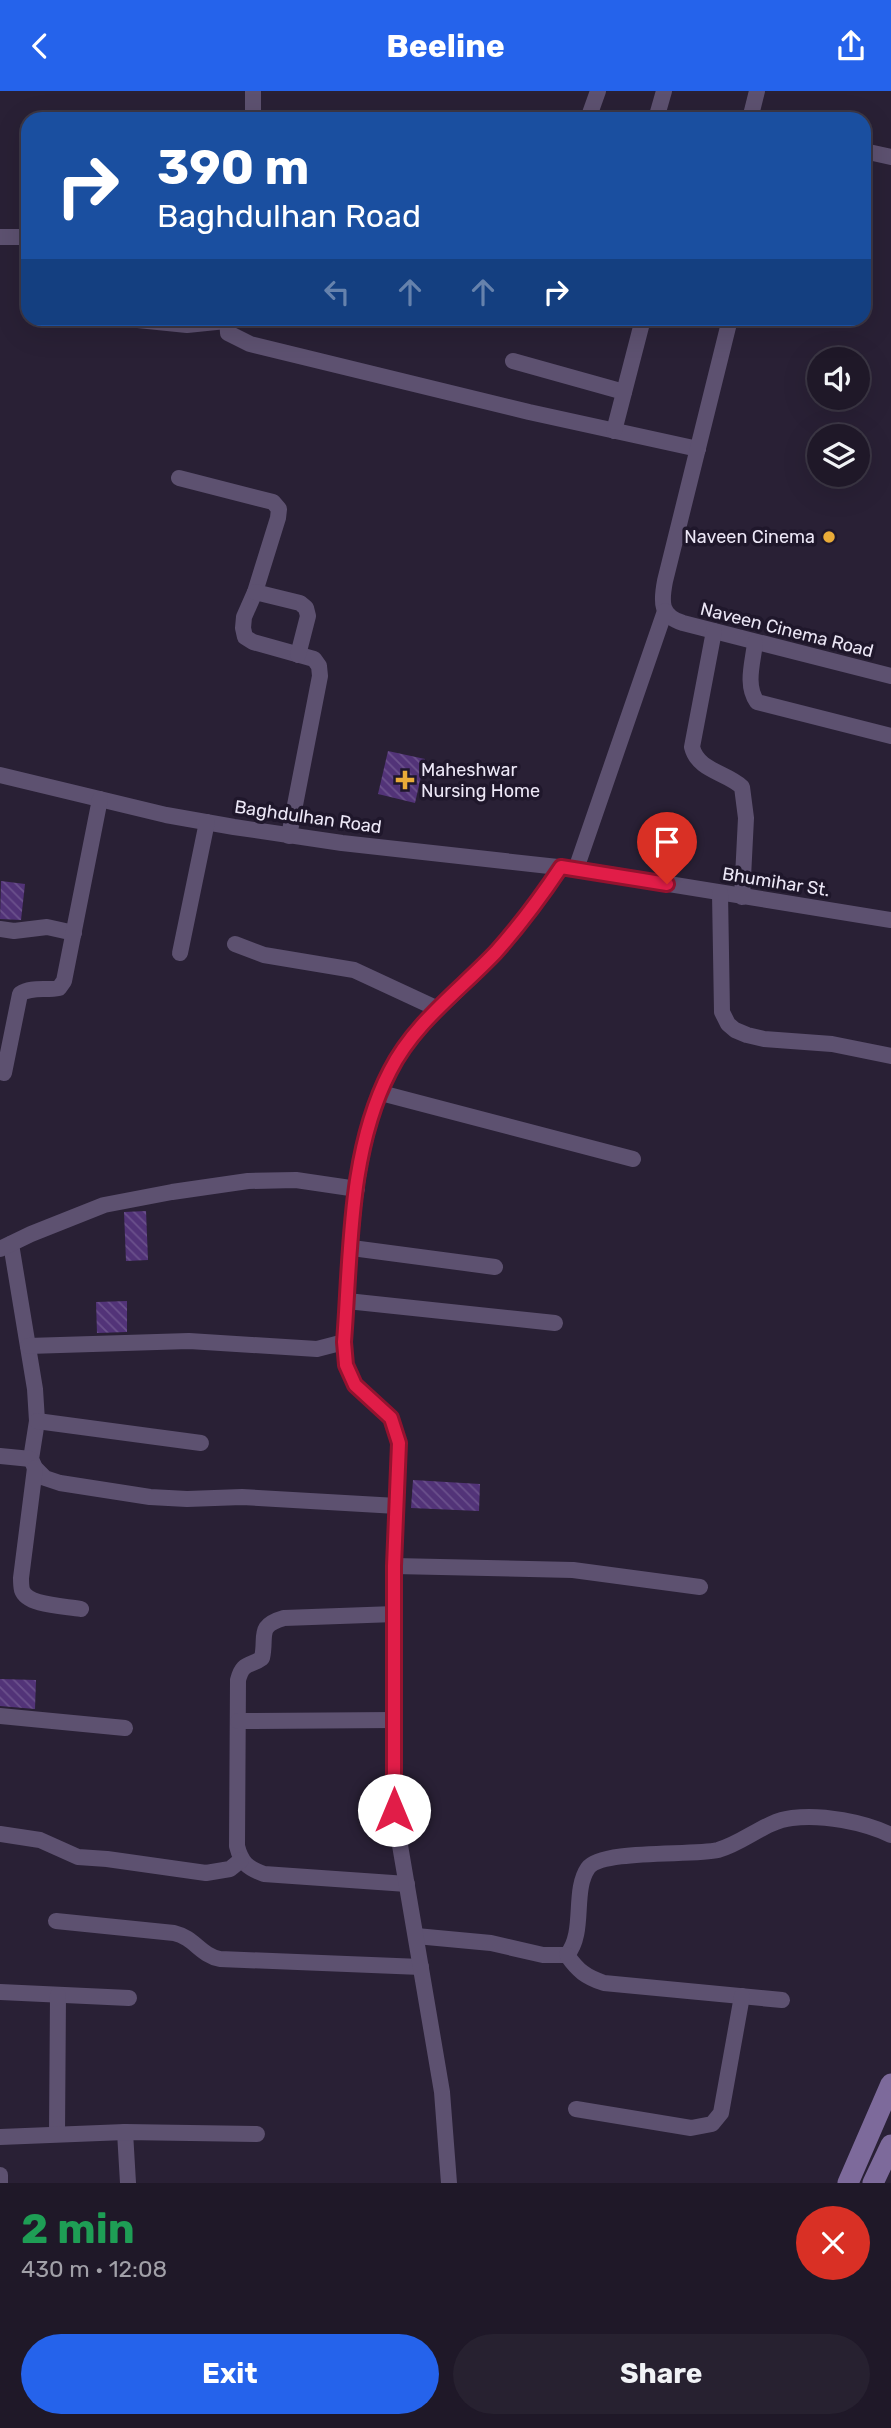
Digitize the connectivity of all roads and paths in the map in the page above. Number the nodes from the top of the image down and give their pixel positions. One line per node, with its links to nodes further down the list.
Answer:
1 (253, 91): 5 (street)
2 (598, 91): 6 (street)
3 (664, 91): 7 (street)
4 (757, 91): 8 (street)
5 (253, 112)
6 (590, 112)
7 (658, 112)
8 (752, 112)
9 (871, 153): 10 (street)
10 (891, 157)
11 (0, 237): 12 (street)
12 (21, 237)
13 (227, 326): 18 (street)
14 (641, 326): 17 (street)
15 (728, 326): 19 (street)
16 (513, 361): 17 (street)
17 (624, 392): 18 (street)
18 (614, 431): 19 (street)
19 (698, 449): 22 (street)
20 (179, 478): 21 (street)
21 (255, 592): 25 (street); 25 (street)
22 (669, 615): 23 (street, Naveen Cinema Road); 32 (street)
23 (713, 631): 24 (street, Naveen Cinema Road); 35 (street)
24 (755, 643): 26 (street, Naveen Cinema Road); 27 (street)
25 (298, 655): 31 (street)
26 (891, 676)
27 (891, 736)
28 (0, 775): 29 (street, Baghdulhan Road)
29 (100, 799): 30 (street, Baghdulhan Road); 38 (street)
30 (206, 822): 31 (street, Baghdulhan Road); 40 (street)
31 (289, 836): 32 (street, Baghdulhan Road)
32 (568, 868): 33 (street, Baghdulhan Road); 41 (street)
33 (614, 875): 34 (street, Bhumihar St.)
34 (720, 893): 35 (street, Bhumihar St.); 42 (street)
35 (742, 897): 36 (street, Bhumihar St.)
36 (891, 920)
37 (0, 929): 38 (street)
38 (74, 933): 43 (street)
39 (235, 944): 41 (street)
40 (180, 953)
41 (438, 1009): 44 (street)
42 (891, 1056)
43 (4, 1073)
44 (381, 1093): 45 (street); 46 (street)
45 (632, 1159)
46 (356, 1189): 47 (street); 48 (street)
47 (6, 1246): 53 (street)
48 (352, 1248): 49 (street); 50 (street)
49 (495, 1267)
50 (347, 1301): 51 (street); 52 (street)
51 (555, 1323)
52 (344, 1342): 53 (street); 58 (street)
53 (28, 1346): 54 (street)
54 (37, 1421): 55 (street); 57 (street)
55 (201, 1443)
56 (0, 1456): 57 (street)
57 (33, 1463): 58 (street); 61 (street)
58 (397, 1506): 59 (street)
59 (394, 1566): 60 (street); 62 (street)
60 (700, 1587)
61 (81, 1609)
62 (395, 1614): 64 (street); 65 (street)
63 (0, 1716): 66 (street)
64 (394, 1720): 65 (street); 70 (street)
65 (238, 1721): 69 (street)
66 (125, 1728)
67 (0, 1835): 69 (street)
68 (891, 1835): 73 (street)
69 (241, 1860): 70 (street)
70 (407, 1884): 72 (street)
71 (56, 1921): 74 (street)
72 (416, 1936): 73 (street); 74 (street)
73 (567, 1955): 77 (street)
74 (421, 1967): 90 (street)
75 (0, 1992): 76 (street)
76 (58, 1995): 78 (street); 83 (street)
77 (742, 1996): 79 (street); 81 (street)
78 (129, 1998)
79 (782, 2000)
80 (891, 2084): 91 (main road)
81 (576, 2109)
82 (125, 2132): 83 (street); 84 (street); 89 (street)
83 (57, 2134): 85 (street)
84 (257, 2134)
85 (0, 2137)
86 (891, 2145): 92 (main road)
87 (0, 2175): 88 (street)
88 (0, 2183)
89 (128, 2183)
90 (449, 2183)
91 (848, 2183)
92 (873, 2183)

